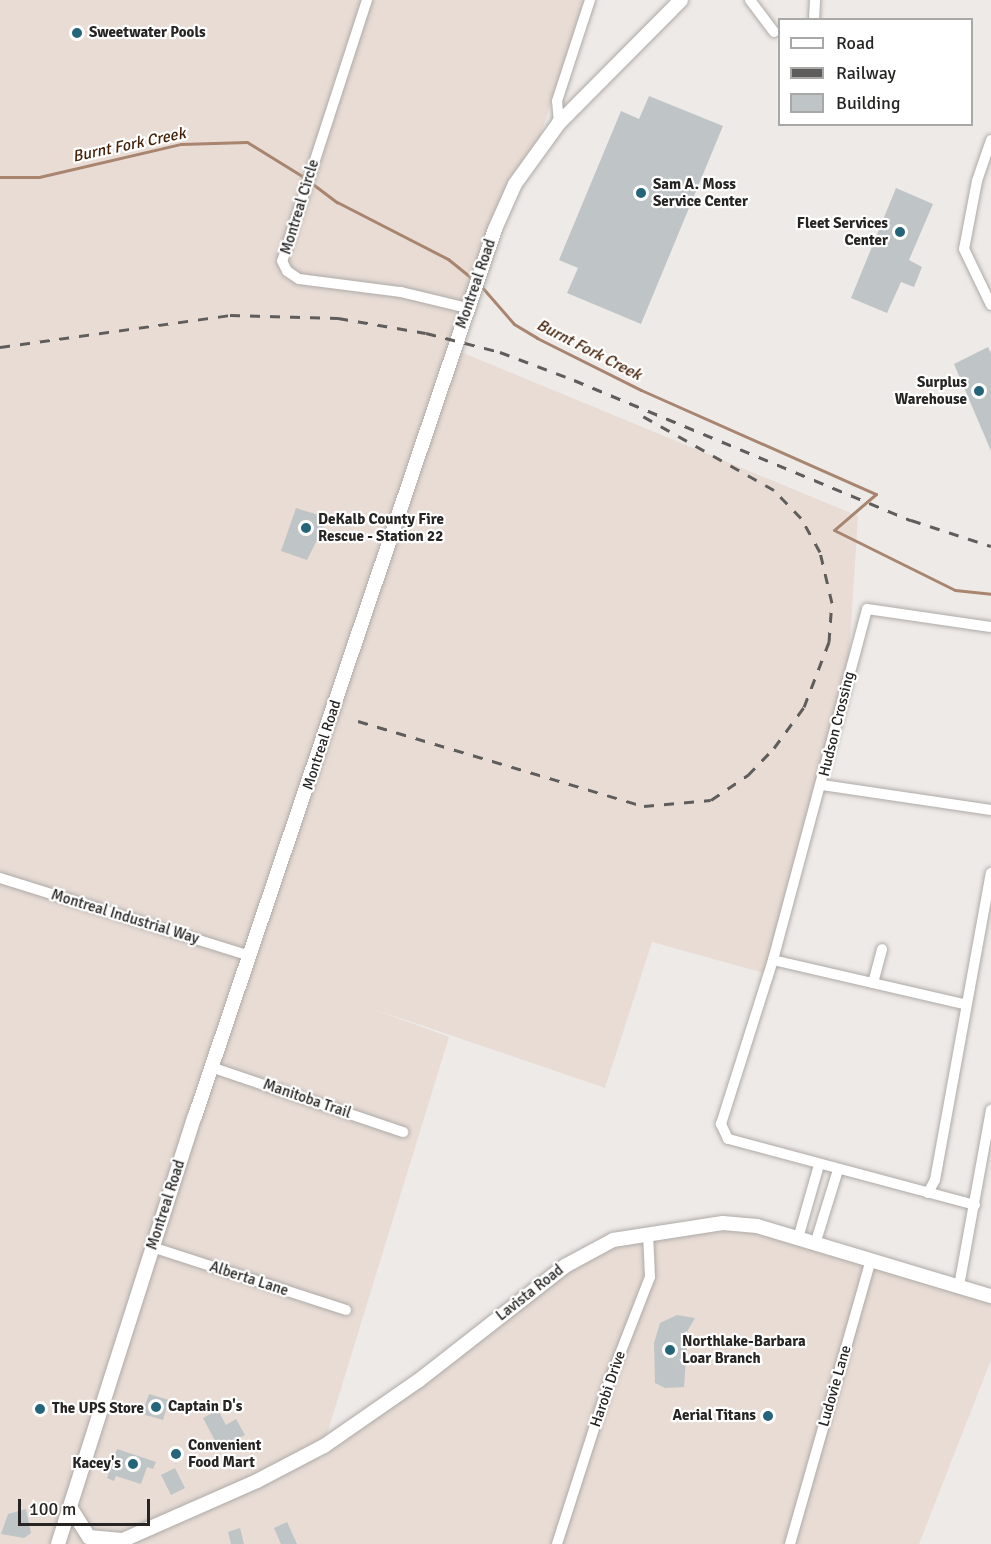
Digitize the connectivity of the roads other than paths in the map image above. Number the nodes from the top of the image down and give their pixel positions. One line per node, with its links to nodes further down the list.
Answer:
1 (367, 0): 11 (street, Montreal Circle)
2 (590, 0): 8 (street)
3 (681, 0): 8 (street, Montreal Road)
4 (750, 0): 7 (street)
5 (815, 0): 6 (street)
6 (814, 18)
7 (774, 32)
8 (559, 123): 11 (street, Montreal Road)
9 (991, 140): 10 (street)
10 (991, 303)
11 (467, 308): 18 (street, Montreal Road)
12 (991, 627): 13 (street, Hudson Crossing)
13 (822, 785): 14 (street); 19 (street, Hudson Crossing)
14 (991, 810)
15 (991, 873): 21 (street)
16 (0, 878): 18 (street, Montreal Industrial Way)
17 (882, 949): 20 (street)
18 (250, 956): 22 (street, Montreal Road)
19 (773, 960): 20 (street); 25 (street, Hudson Crossing)
20 (873, 983): 21 (street)
21 (964, 1004): 27 (street)
22 (211, 1067): 24 (street, Manitoba Trail); 32 (street, Montreal Road)
23 (991, 1110): 28 (street)
24 (403, 1132)
25 (819, 1165): 26 (street, Hudson Crossing); 30 (street)
26 (838, 1170): 27 (street, Hudson Crossing); 31 (street)
27 (928, 1193): 28 (street, Hudson Crossing)
28 (975, 1205): 34 (street)
29 (648, 1233): 30 (street, Lavista Road); 38 (street, Lavista Road); 40 (street, Harobi Drive)
30 (798, 1235): 31 (street, Lavista Road)
31 (816, 1241): 33 (street, Lavista Road)
32 (152, 1247): 36 (street, Alberta Lane); 37 (street, Montreal Road)
33 (872, 1260): 34 (street, Lavista Road); 41 (street, Ludovie Lane)
34 (959, 1286): 35 (street, Lavista Road)
35 (991, 1296)
36 (346, 1310)
37 (70, 1507): 38 (street); 39 (street, Montreal Road)
38 (118, 1542)
39 (58, 1544)
40 (557, 1544)
41 (789, 1544)

